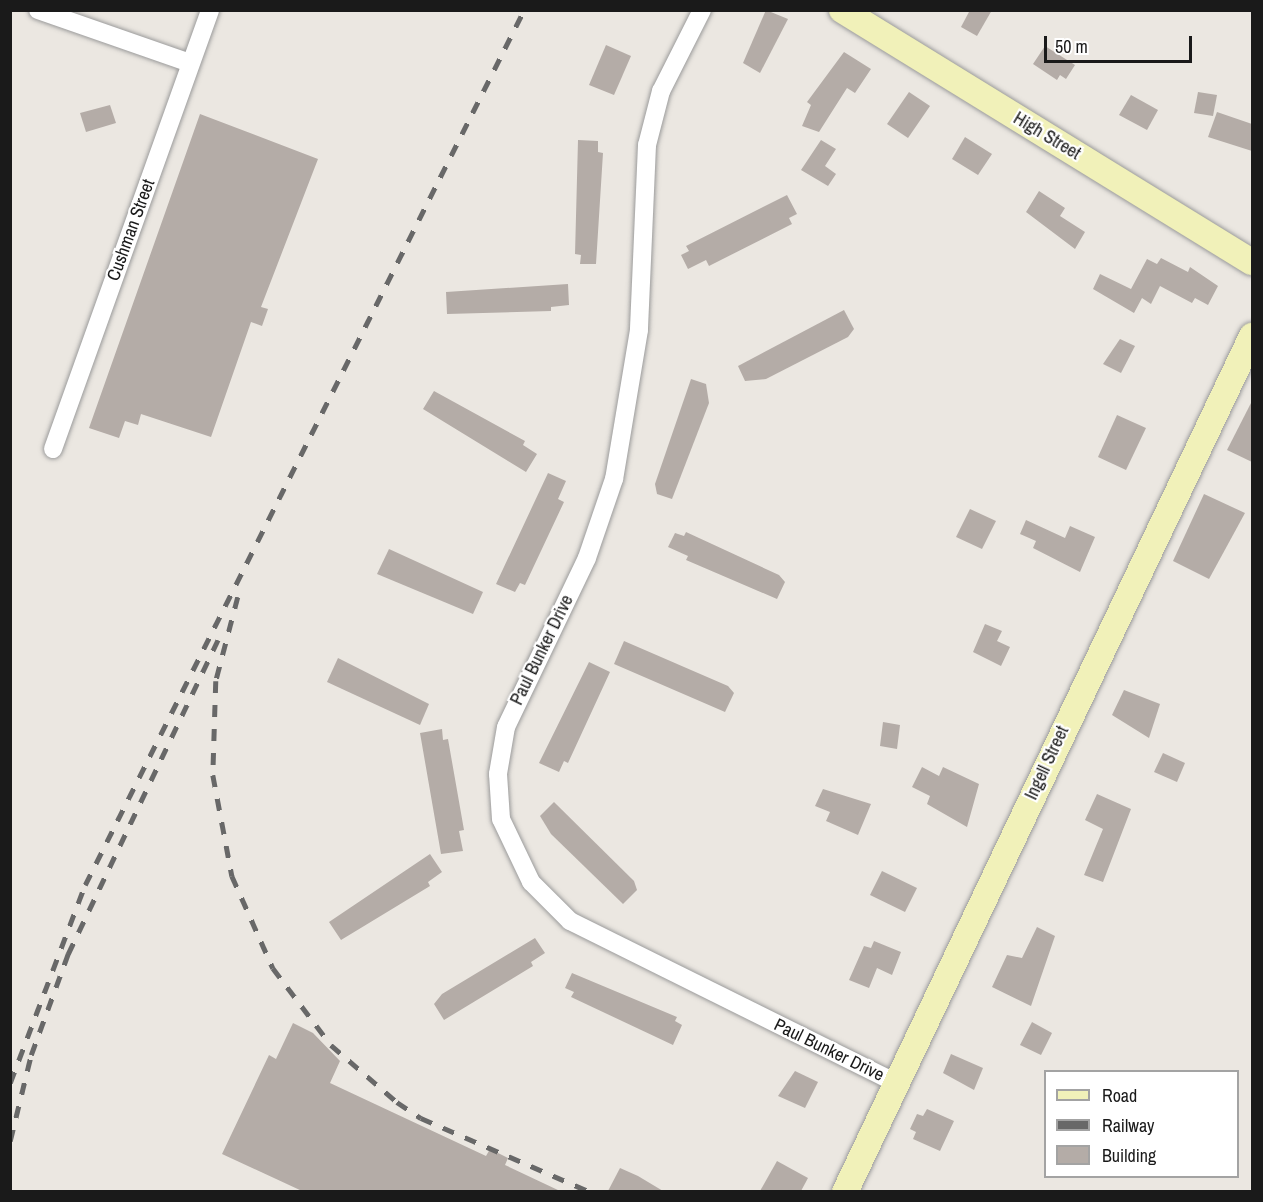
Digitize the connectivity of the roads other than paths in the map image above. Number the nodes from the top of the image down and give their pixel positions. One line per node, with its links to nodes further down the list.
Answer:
1 (38, 10): 5 (street)
2 (210, 10): 5 (street, Cushman Street)
3 (702, 10): 9 (street, Paul Bunker Drive)
4 (842, 10): 6 (street, High Street)
5 (190, 63): 8 (street, Cushman Street)
6 (1252, 262)
7 (1252, 336): 9 (street, Ingell Street)
8 (53, 449)
9 (896, 1083): 10 (street, Ingell Street)
10 (845, 1191)

